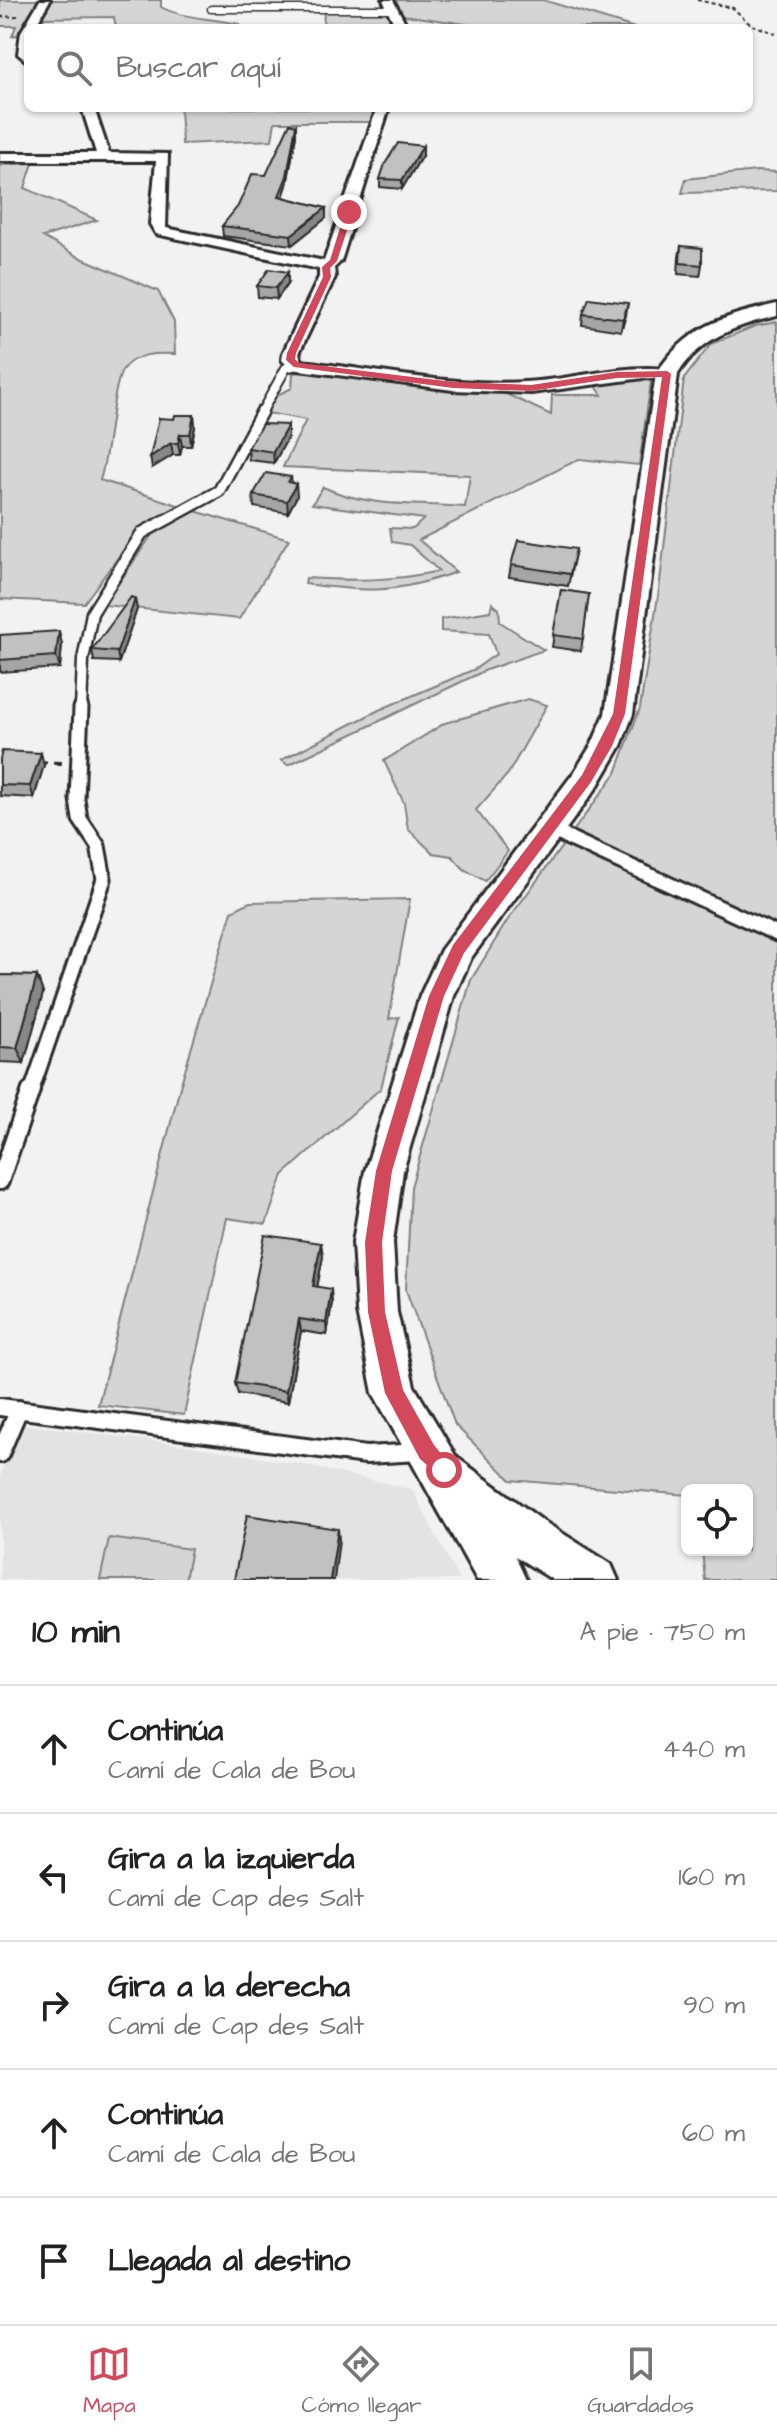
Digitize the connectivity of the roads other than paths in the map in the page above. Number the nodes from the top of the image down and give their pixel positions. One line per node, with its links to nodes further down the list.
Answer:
1 (45, 0): 4 (street)
2 (391, 4): 3 (lane); 5 (street)
3 (211, 9)
4 (30, 24)
5 (400, 24)
6 (89, 112): 8 (street)
7 (382, 112): 10 (street)
8 (103, 155): 9 (street); 10 (street)
9 (0, 157)
10 (326, 267): 12 (street)
11 (777, 310): 13 (street)
12 (297, 365): 13 (street); 16 (lane)
13 (667, 374): 14 (street)
14 (549, 829): 15 (lane); 19 (street)
15 (777, 934)
16 (0, 1181)
17 (0, 1407): 18 (lane)
18 (19, 1409): 19 (lane); 20 (lane)
19 (427, 1452): 21 (street); 22 (street)
20 (0, 1454)
21 (582, 1579)
22 (503, 1580)

